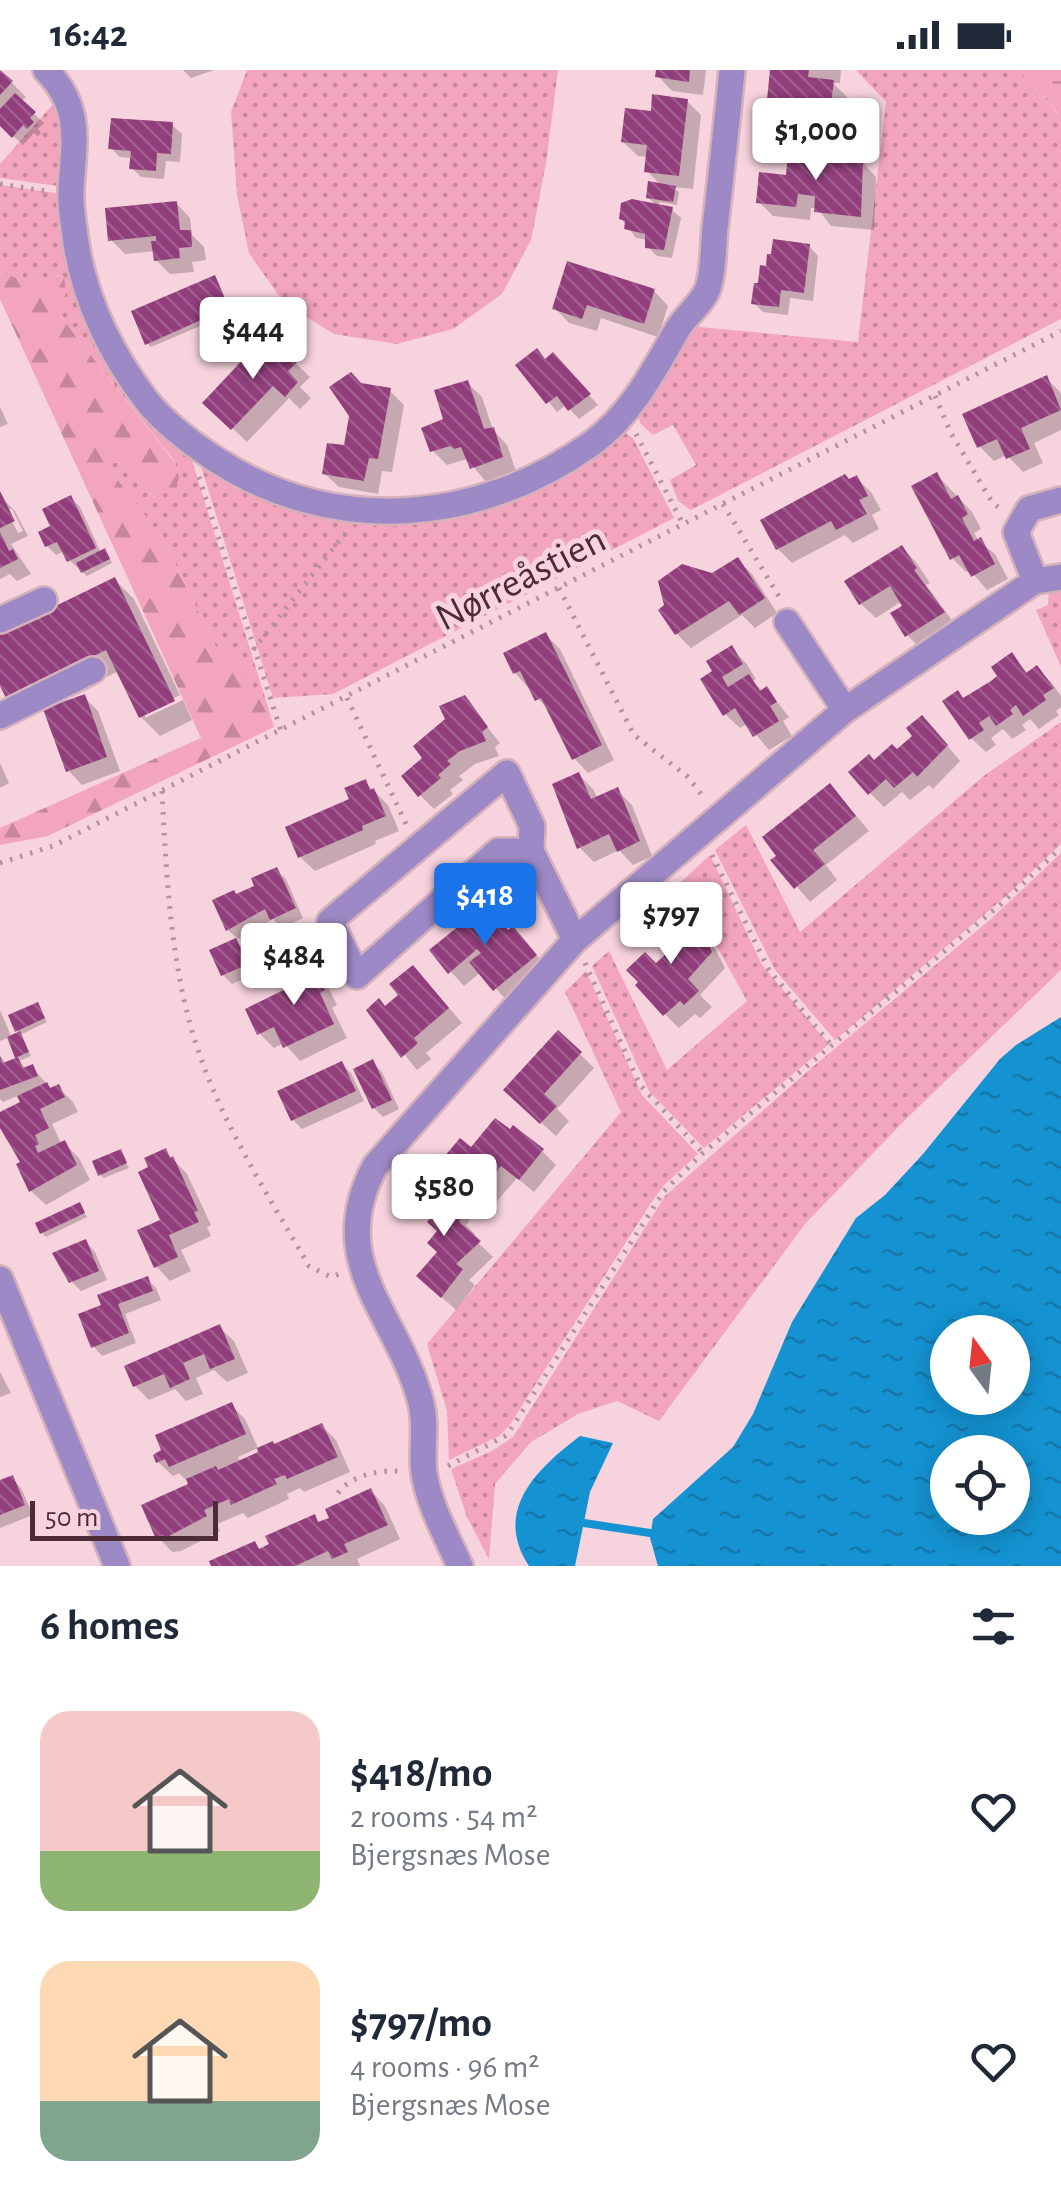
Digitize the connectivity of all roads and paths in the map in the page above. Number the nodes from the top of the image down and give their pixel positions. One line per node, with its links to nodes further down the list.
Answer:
1 (46, 70): 4 (street)
2 (732, 70): 7 (street)
3 (0, 184): 4 (path)
4 (70, 194): 8 (street)
5 (1061, 330): 6 (path, Nørreåstien)
6 (934, 396): 10 (path, Nørreåstien); 13 (path)
7 (623, 410): 11 (street); 12 (path)
8 (192, 444): 11 (street); 20 (path)
9 (1061, 500): 13 (street)
10 (723, 504): 12 (path, Nørreåstien); 19 (path)
11 (362, 512): 20 (path)
12 (684, 524): 16 (path, Nørreåstien)
13 (1020, 525): 15 (street)
14 (1061, 576): 15 (street)
15 (1034, 581): 23 (street)
16 (558, 588): 22 (path, Nørreåstien); 27 (path)
17 (44, 600): 18 (street)
18 (0, 620)
19 (787, 622): 23 (street)
20 (253, 650): 25 (path)
21 (93, 670): 24 (street)
22 (347, 698): 25 (path, Nørreåstien); 28 (path)
23 (845, 710): 27 (street)
24 (0, 716)
25 (281, 731): 26 (path, Nørreåstien)
26 (162, 792): 31 (path, Nørreåstien); 35 (path)
27 (710, 825): 32 (street); 33 (path)
28 (417, 848): 30 (street); 30 (street)
29 (1061, 848): 33 (path)
30 (531, 851): 32 (street)
31 (0, 863)
32 (586, 952): 34 (path); 35 (street)
33 (832, 1046): 34 (path)
34 (704, 1153): 37 (path)
35 (362, 1265): 37 (street)
36 (0, 1279): 39 (street)
37 (424, 1473): 38 (path); 40 (street)
38 (338, 1493)
39 (117, 1566)
40 (460, 1566)

